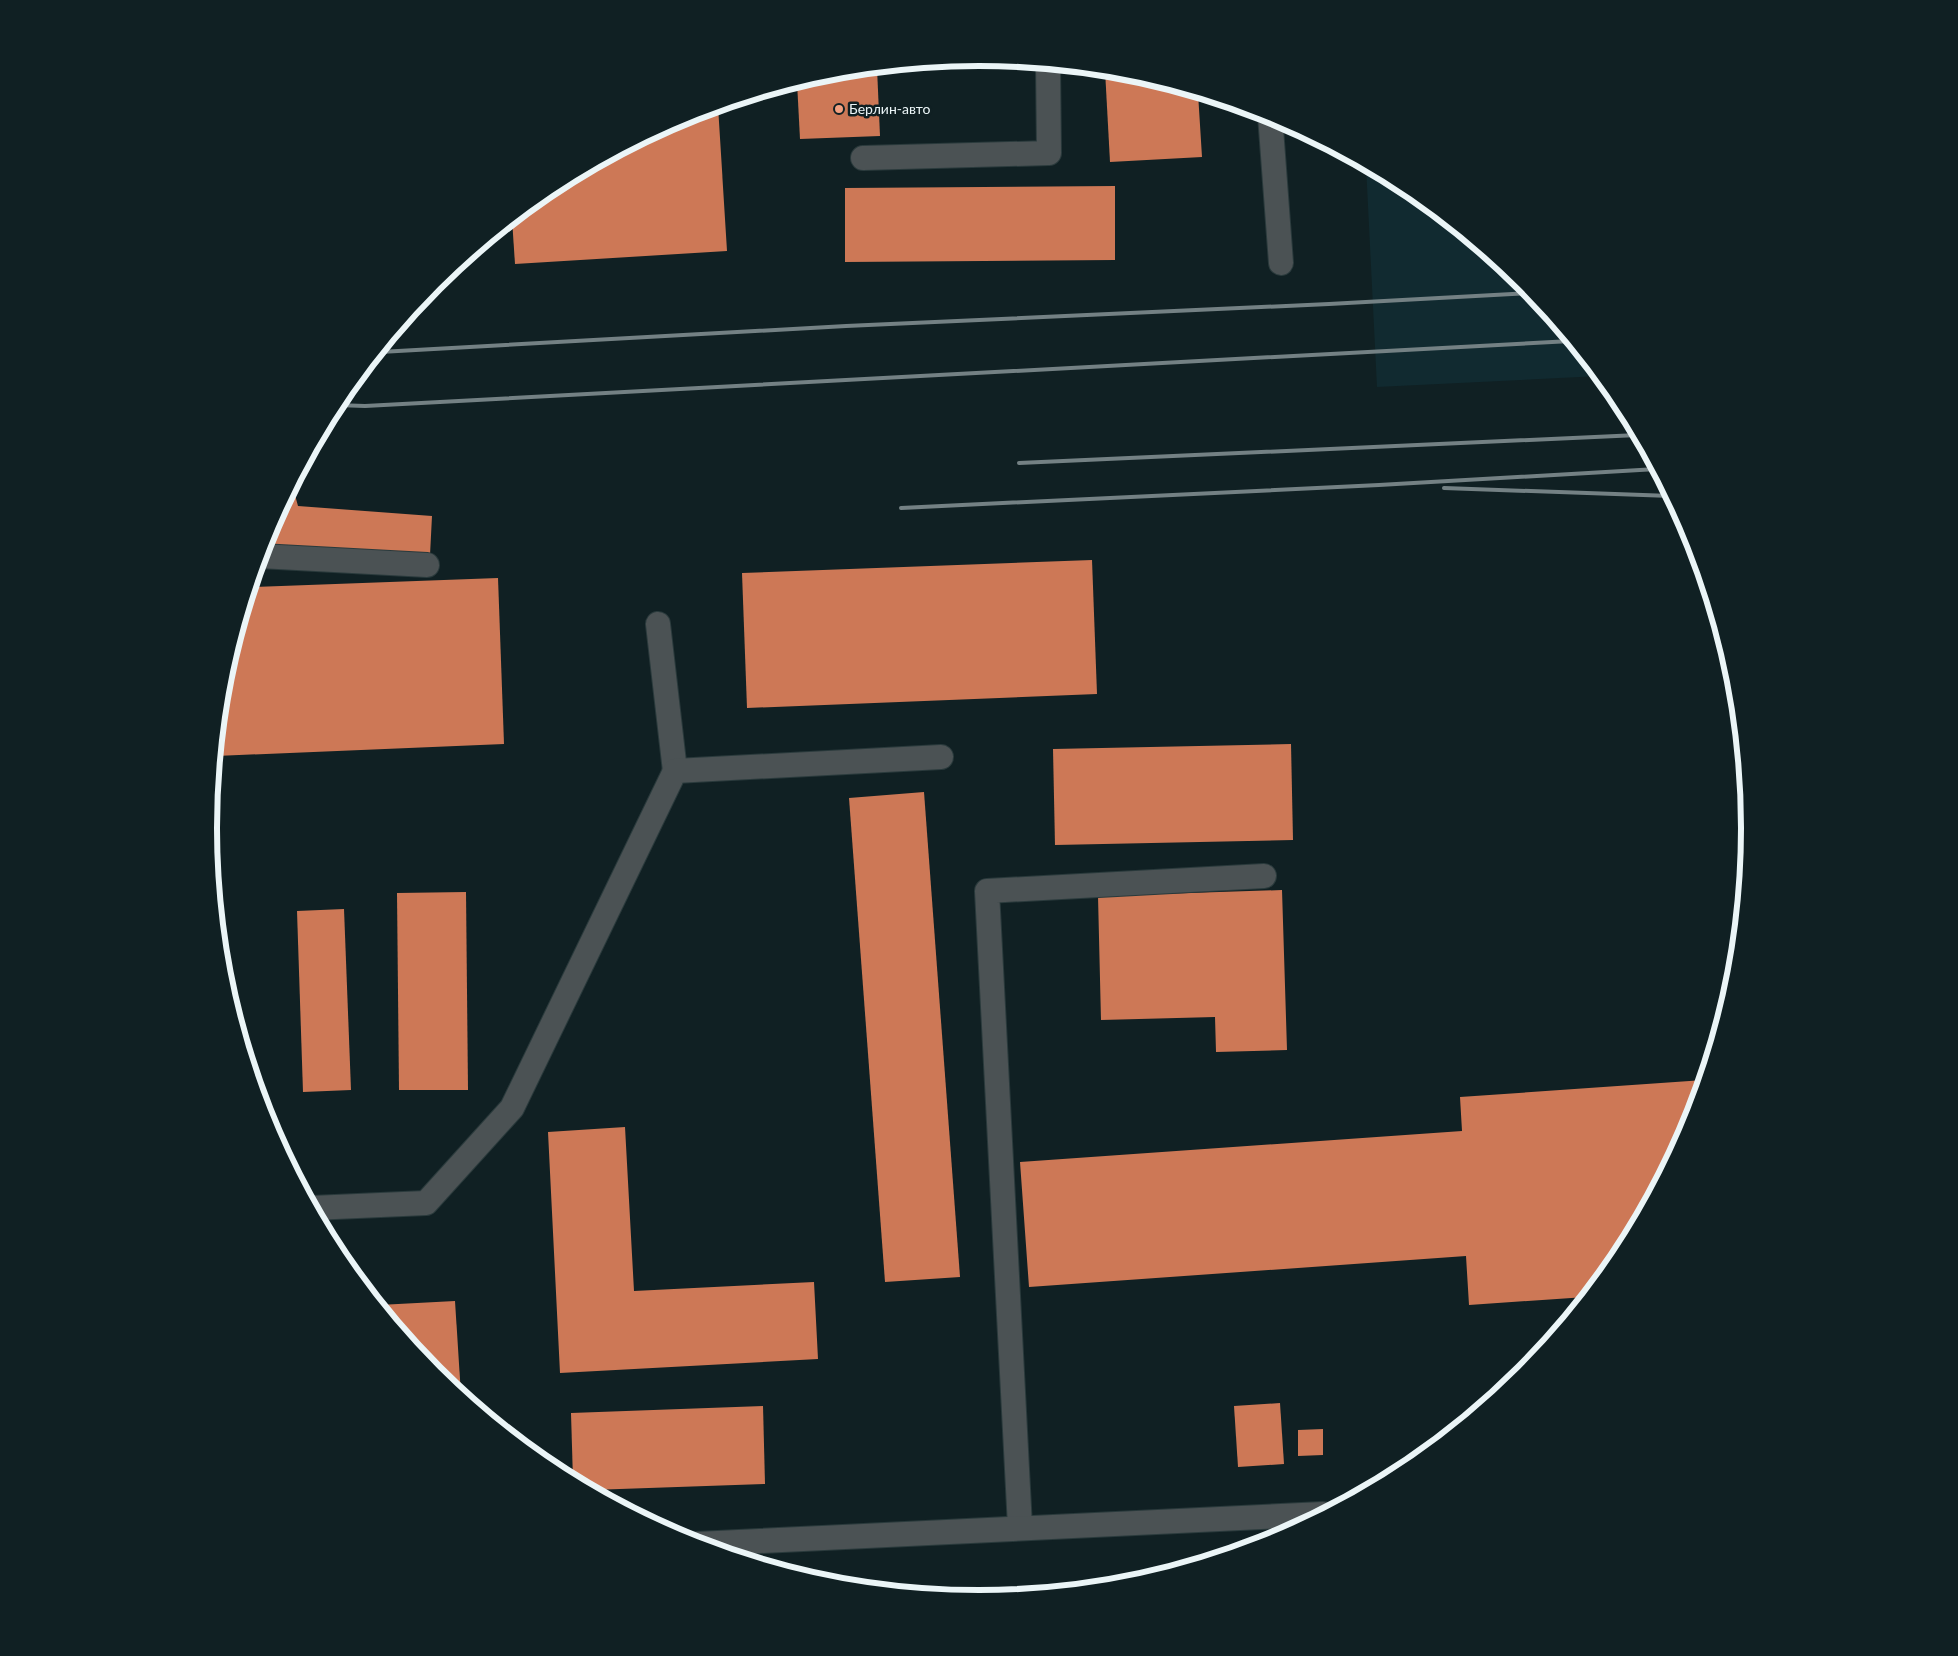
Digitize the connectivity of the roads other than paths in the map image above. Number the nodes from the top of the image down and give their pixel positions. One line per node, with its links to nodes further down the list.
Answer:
1 (1048, 70): 3 (lane)
2 (1271, 124): 4 (lane)
3 (863, 158)
4 (1281, 264)
5 (268, 556): 6 (lane)
6 (427, 565)
7 (658, 624): 9 (lane)
8 (941, 757): 9 (lane)
9 (675, 771): 11 (lane)
10 (1264, 876): 13 (lane)
11 (318, 1208)
12 (1308, 1515): 13 (lane)
13 (1020, 1526): 14 (lane)
14 (717, 1543)

